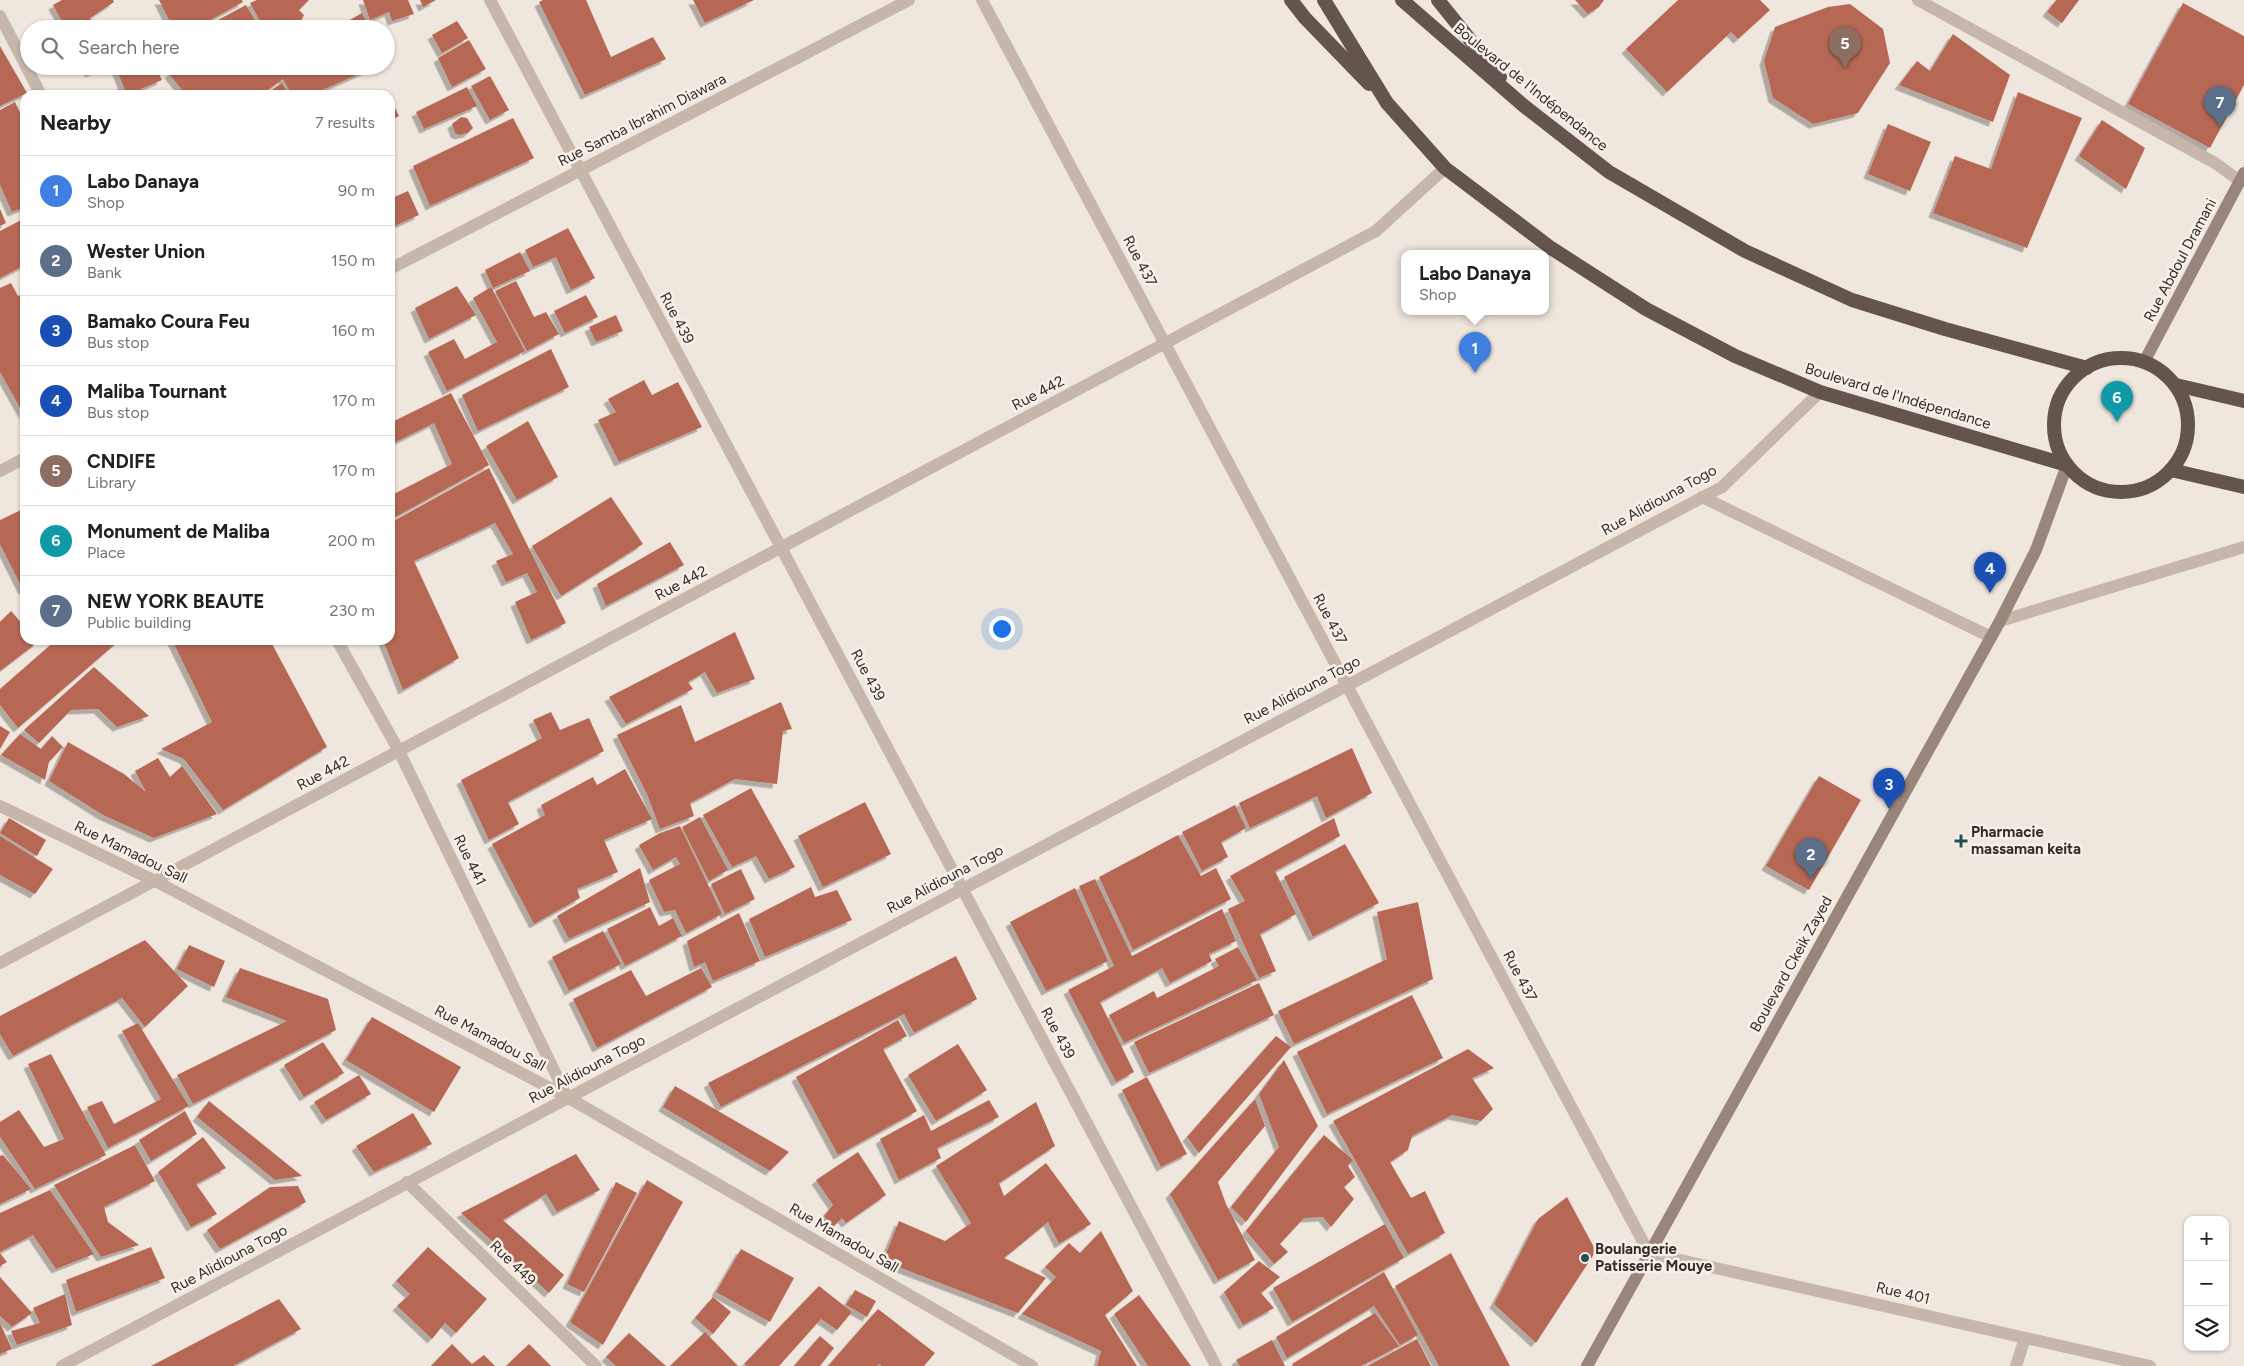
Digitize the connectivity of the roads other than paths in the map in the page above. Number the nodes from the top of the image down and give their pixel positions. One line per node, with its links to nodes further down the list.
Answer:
1 (490, 0): 16 (street, Rue 439)
2 (909, 0): 16 (street, Rue Samba Ibrahim Diawara)
3 (982, 0): 19 (street, Rue 437)
4 (1291, 0): 13 (highway)
5 (1324, 0): 13 (highway, Boulevard de l'Indépendance)
6 (1402, 0): 14 (highway, Boulevard de l'Indépendance)
7 (1438, 0): 14 (highway)
8 (1918, 0): 17 (street)
9 (0, 16): 10 (street)
10 (20, 55)
11 (31, 75): 12 (street)
12 (38, 90)
13 (1387, 103): 15 (highway, Boulevard de l'Indépendance)
14 (1524, 106): 21 (highway, Boulevard de l'Indépendance)
15 (1446, 168): 19 (street, Rue 442); 23 (highway, Boulevard de l'Indépendance)
16 (580, 170): 18 (street, Rue Samba Ibrahim Diawara); 32 (street, Rue 439)
17 (2242, 177): 20 (main road, Rue Abdoul Dramani)
18 (395, 266)
19 (1165, 343): 32 (street, Rue 442); 36 (street, Rue 437)
20 (2144, 362): 21 (highway); 22 (highway)
21 (2087, 368): 26 (highway)
22 (2176, 385): 24 (highway); 27 (highway)
23 (1820, 392): 26 (highway, Boulevard de l'Indépendance); 30 (street, Rue Alidiouna Togo)
24 (2244, 401)
25 (20, 461): 28 (street)
26 (2067, 466): 27 (highway); 33 (main road, Boulevard Ckeik Zayed)
27 (2171, 470): 29 (highway)
28 (0, 471)
29 (2244, 487)
30 (1702, 498): 34 (street); 36 (street, Rue Alidiouna Togo)
31 (2244, 547): 33 (street)
32 (782, 548): 37 (street, Rue 442); 40 (street, Rue 439)
33 (2000, 621): 34 (main road, Boulevard Ckeik Zayed)
34 (1991, 637): 44 (main road, Boulevard Ckeik Zayed)
35 (340, 645): 37 (street, Rue 441)
36 (1347, 685): 40 (street, Rue Alidiouna Togo); 44 (street, Rue 437)
37 (399, 751): 39 (street, Rue 442); 42 (street, Rue 441)
38 (0, 806): 39 (street, Rue Mamadou Sall)
39 (155, 881): 41 (street, Rue 442); 42 (street, Rue Mamadou Sall)
40 (962, 888): 42 (street, Rue Alidiouna Togo); 49 (street, Rue 439)
41 (0, 963)
42 (568, 1097): 43 (street, Rue Alidiouna Togo); 48 (street, Rue Mamadou Sall)
43 (407, 1182): 46 (street, Rue Alidiouna Togo); 47 (street, Rue 449)
44 (1649, 1253): 45 (street, Rue 401); 50 (main road, Boulevard Ckeik Zayed)
45 (2025, 1338): 51 (street); 52 (street, Rue 401)
46 (62, 1366)
47 (596, 1366)
48 (1032, 1366)
49 (1216, 1366)
50 (1587, 1366)
51 (2016, 1366)
52 (2150, 1366)

